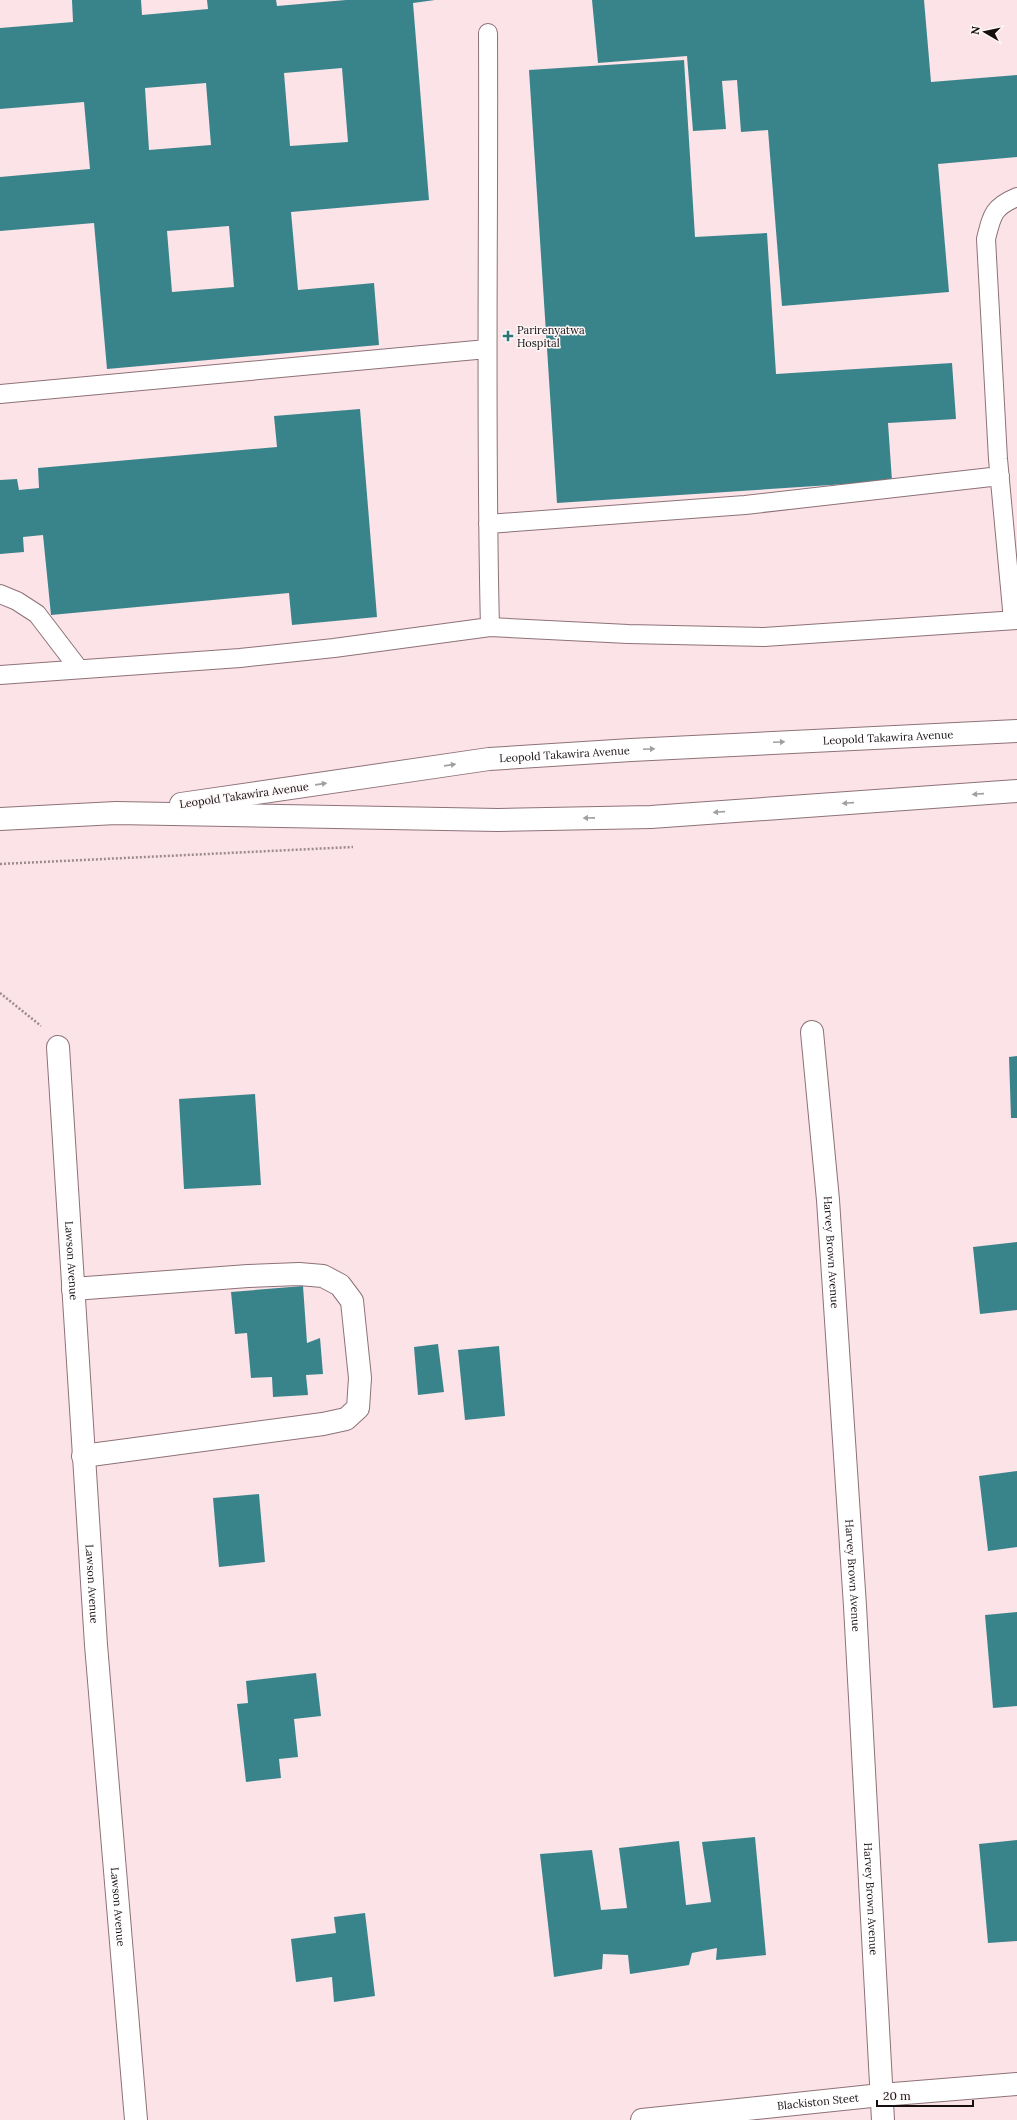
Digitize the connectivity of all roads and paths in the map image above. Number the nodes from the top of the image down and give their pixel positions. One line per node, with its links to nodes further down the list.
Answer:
1 (488, 32): 3 (lane)
2 (1017, 197): 5 (lane)
3 (487, 349): 4 (lane); 6 (lane)
4 (0, 394)
5 (1000, 476): 6 (lane); 8 (lane)
6 (488, 524): 9 (lane)
7 (0, 594): 10 (lane)
8 (1015, 620): 9 (lane)
9 (490, 627): 10 (lane)
10 (79, 669): 11 (lane)
11 (0, 675)
12 (1017, 731): 14 (street, Leopold Takawira Avenue, one-way to 12)
13 (1017, 791): 14 (street, Leopold Takawira Avenue, one-way to 14)
14 (116, 813): 15 (street, Leopold Takawira Avenue)
15 (0, 819)
16 (0, 992): 18 (path)
17 (812, 1032): 22 (street, Harvey Brown Avenue)
18 (58, 1047): 19 (street, Lawson Avenue)
19 (73, 1289): 20 (street, Lawson Avenue); 20 (street)
20 (84, 1456): 23 (street, Lawson Avenue)
21 (1017, 2084): 22 (street, Blackiston Steet)
22 (881, 2095): 24 (street, Blackiston Steet); 25 (street, Harvey Brown Avenue)
23 (136, 2120)
24 (642, 2120)
25 (883, 2120)

